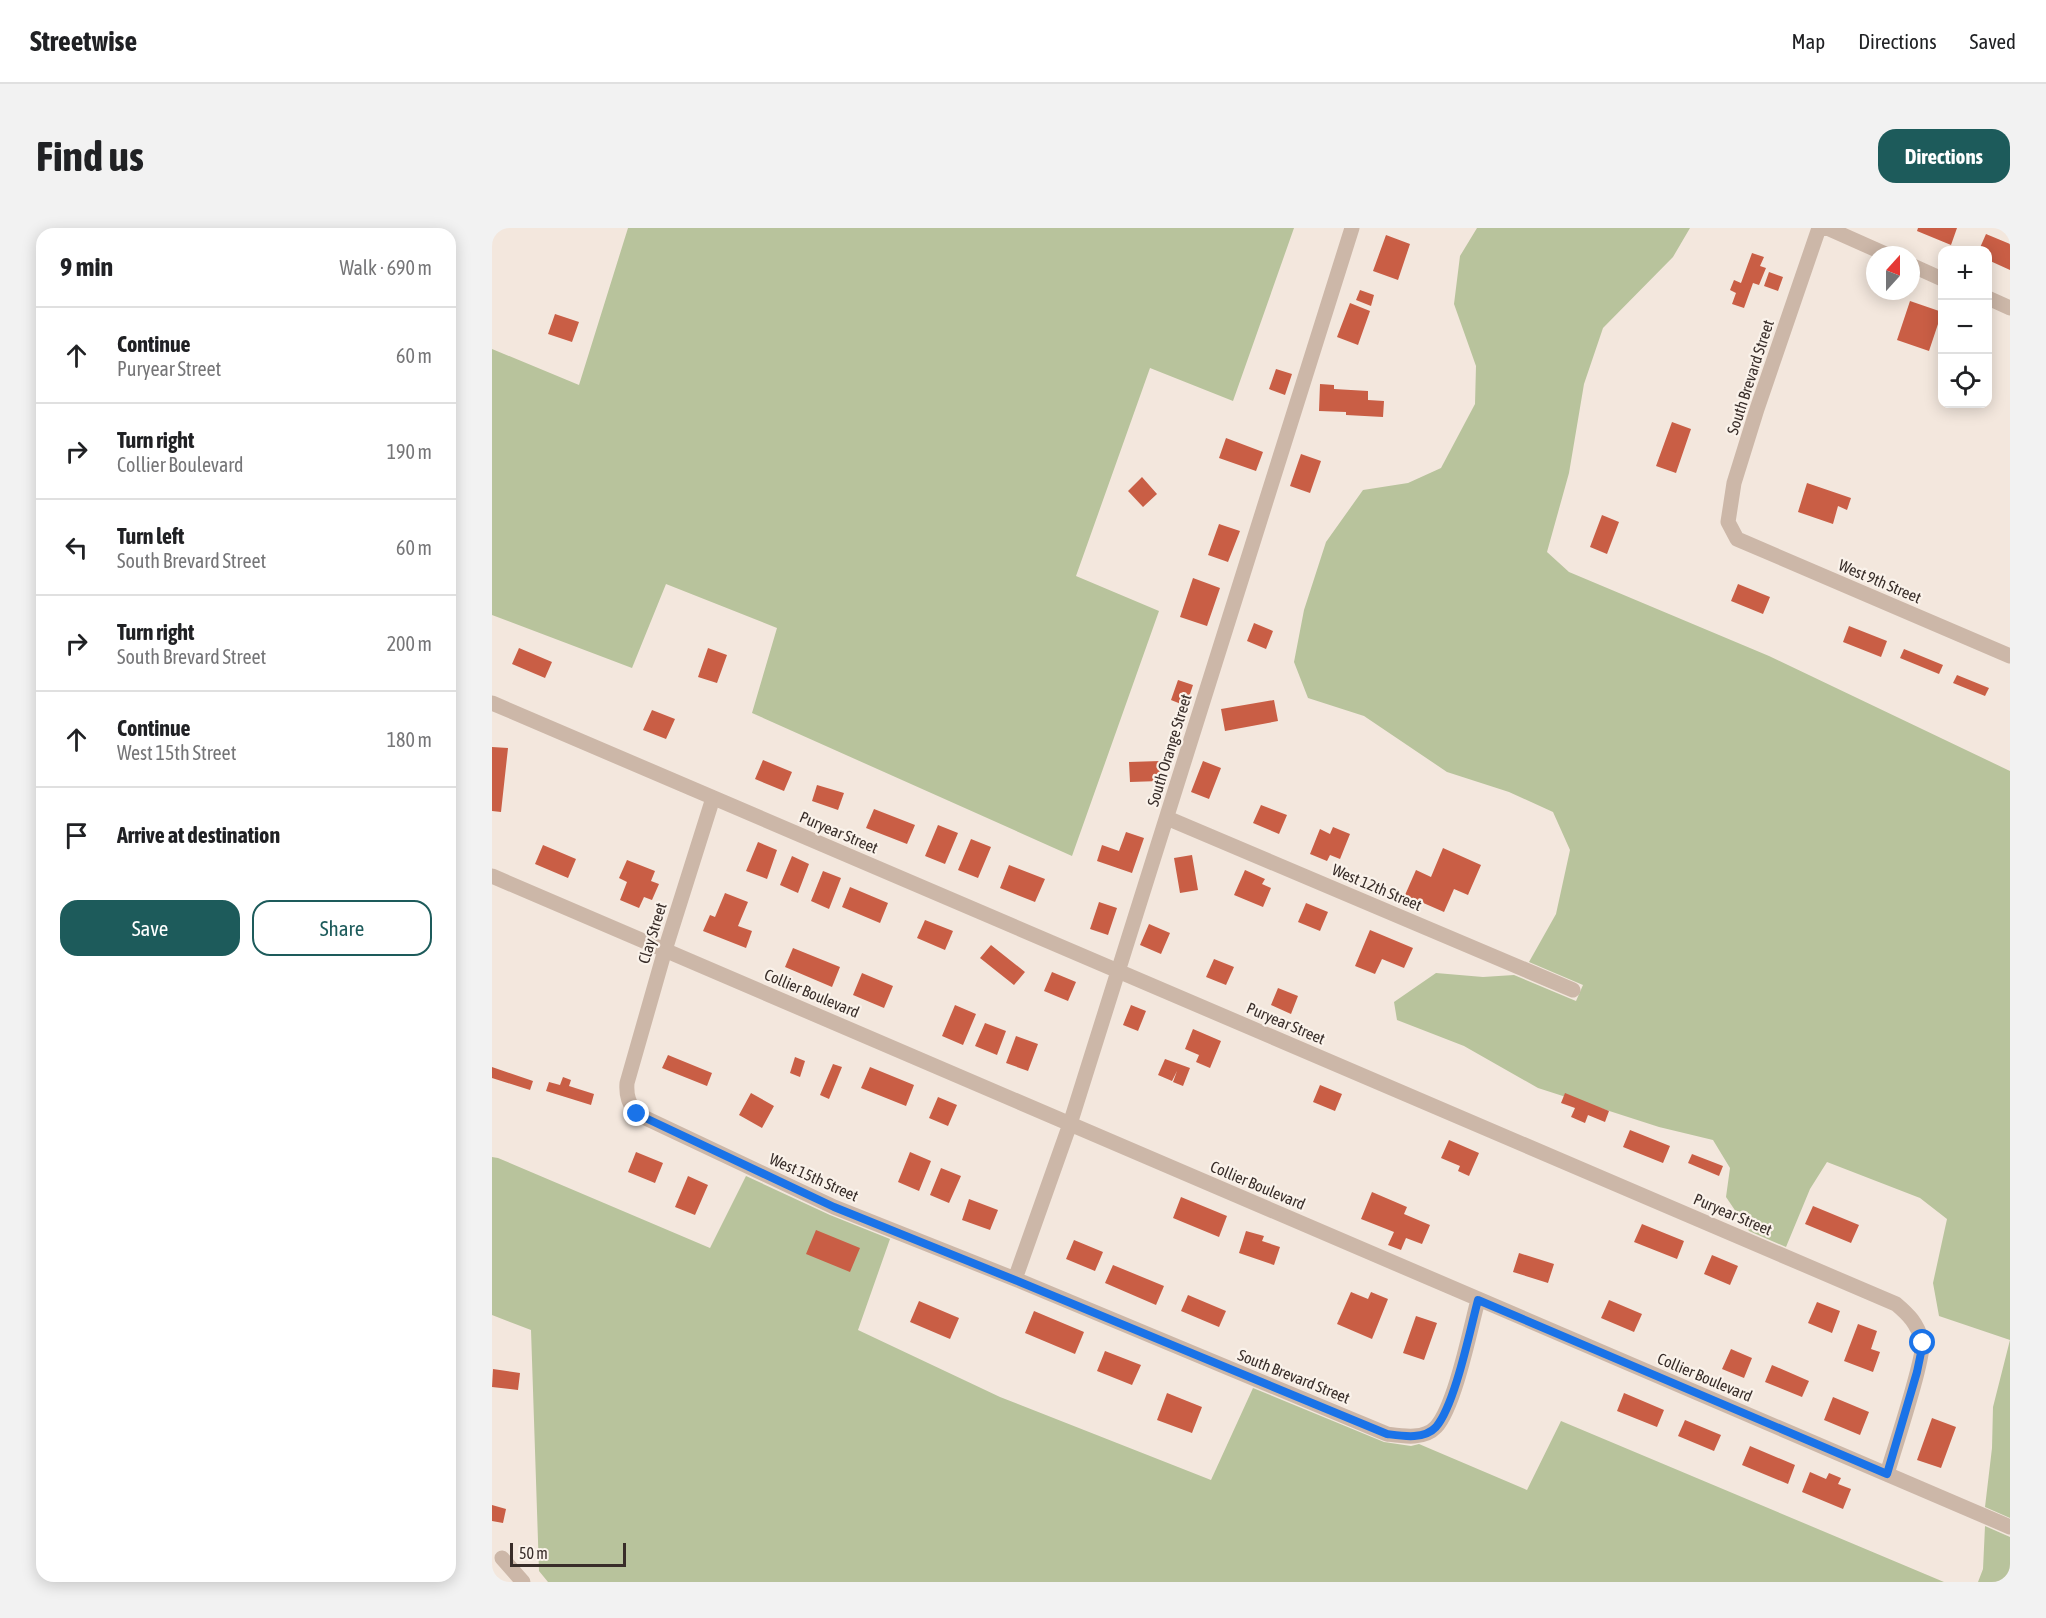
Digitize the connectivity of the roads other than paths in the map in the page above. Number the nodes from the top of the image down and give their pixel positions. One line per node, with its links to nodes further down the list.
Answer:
1 (1352, 228): 13 (street, South Orange Street)
2 (1820, 228): 9 (street, South Brevard Street)
3 (1827, 228): 4 (street)
4 (1868, 246)
5 (1920, 269): 6 (street)
6 (1938, 277)
7 (1992, 300): 8 (street)
8 (2010, 308)
9 (1737, 539): 10 (street, West 9th Street)
10 (2010, 656)
11 (492, 703): 12 (street, Puryear Street)
12 (713, 798): 15 (street, Clay Street); 16 (street, Puryear Street)
13 (1167, 818): 16 (street, South Orange Street); 17 (street, West 12th Street)
14 (492, 876): 15 (street, Collier Boulevard)
15 (664, 950): 18 (street, Clay Street); 19 (street, Collier Boulevard)
16 (1118, 970): 19 (street, South Orange Street); 22 (street, Puryear Street)
17 (1573, 990)
18 (628, 1079): 20 (street, West 15th Street)
19 (1070, 1124): 20 (street, South Orange Street); 21 (street, Collier Boulevard)
20 (1015, 1280): 21 (street, South Brevard Street)
21 (1478, 1300): 22 (street, Collier Boulevard)
22 (1887, 1474): 23 (street, Collier Boulevard)
23 (2010, 1527)
24 (502, 1558): 25 (street)
25 (523, 1582)

